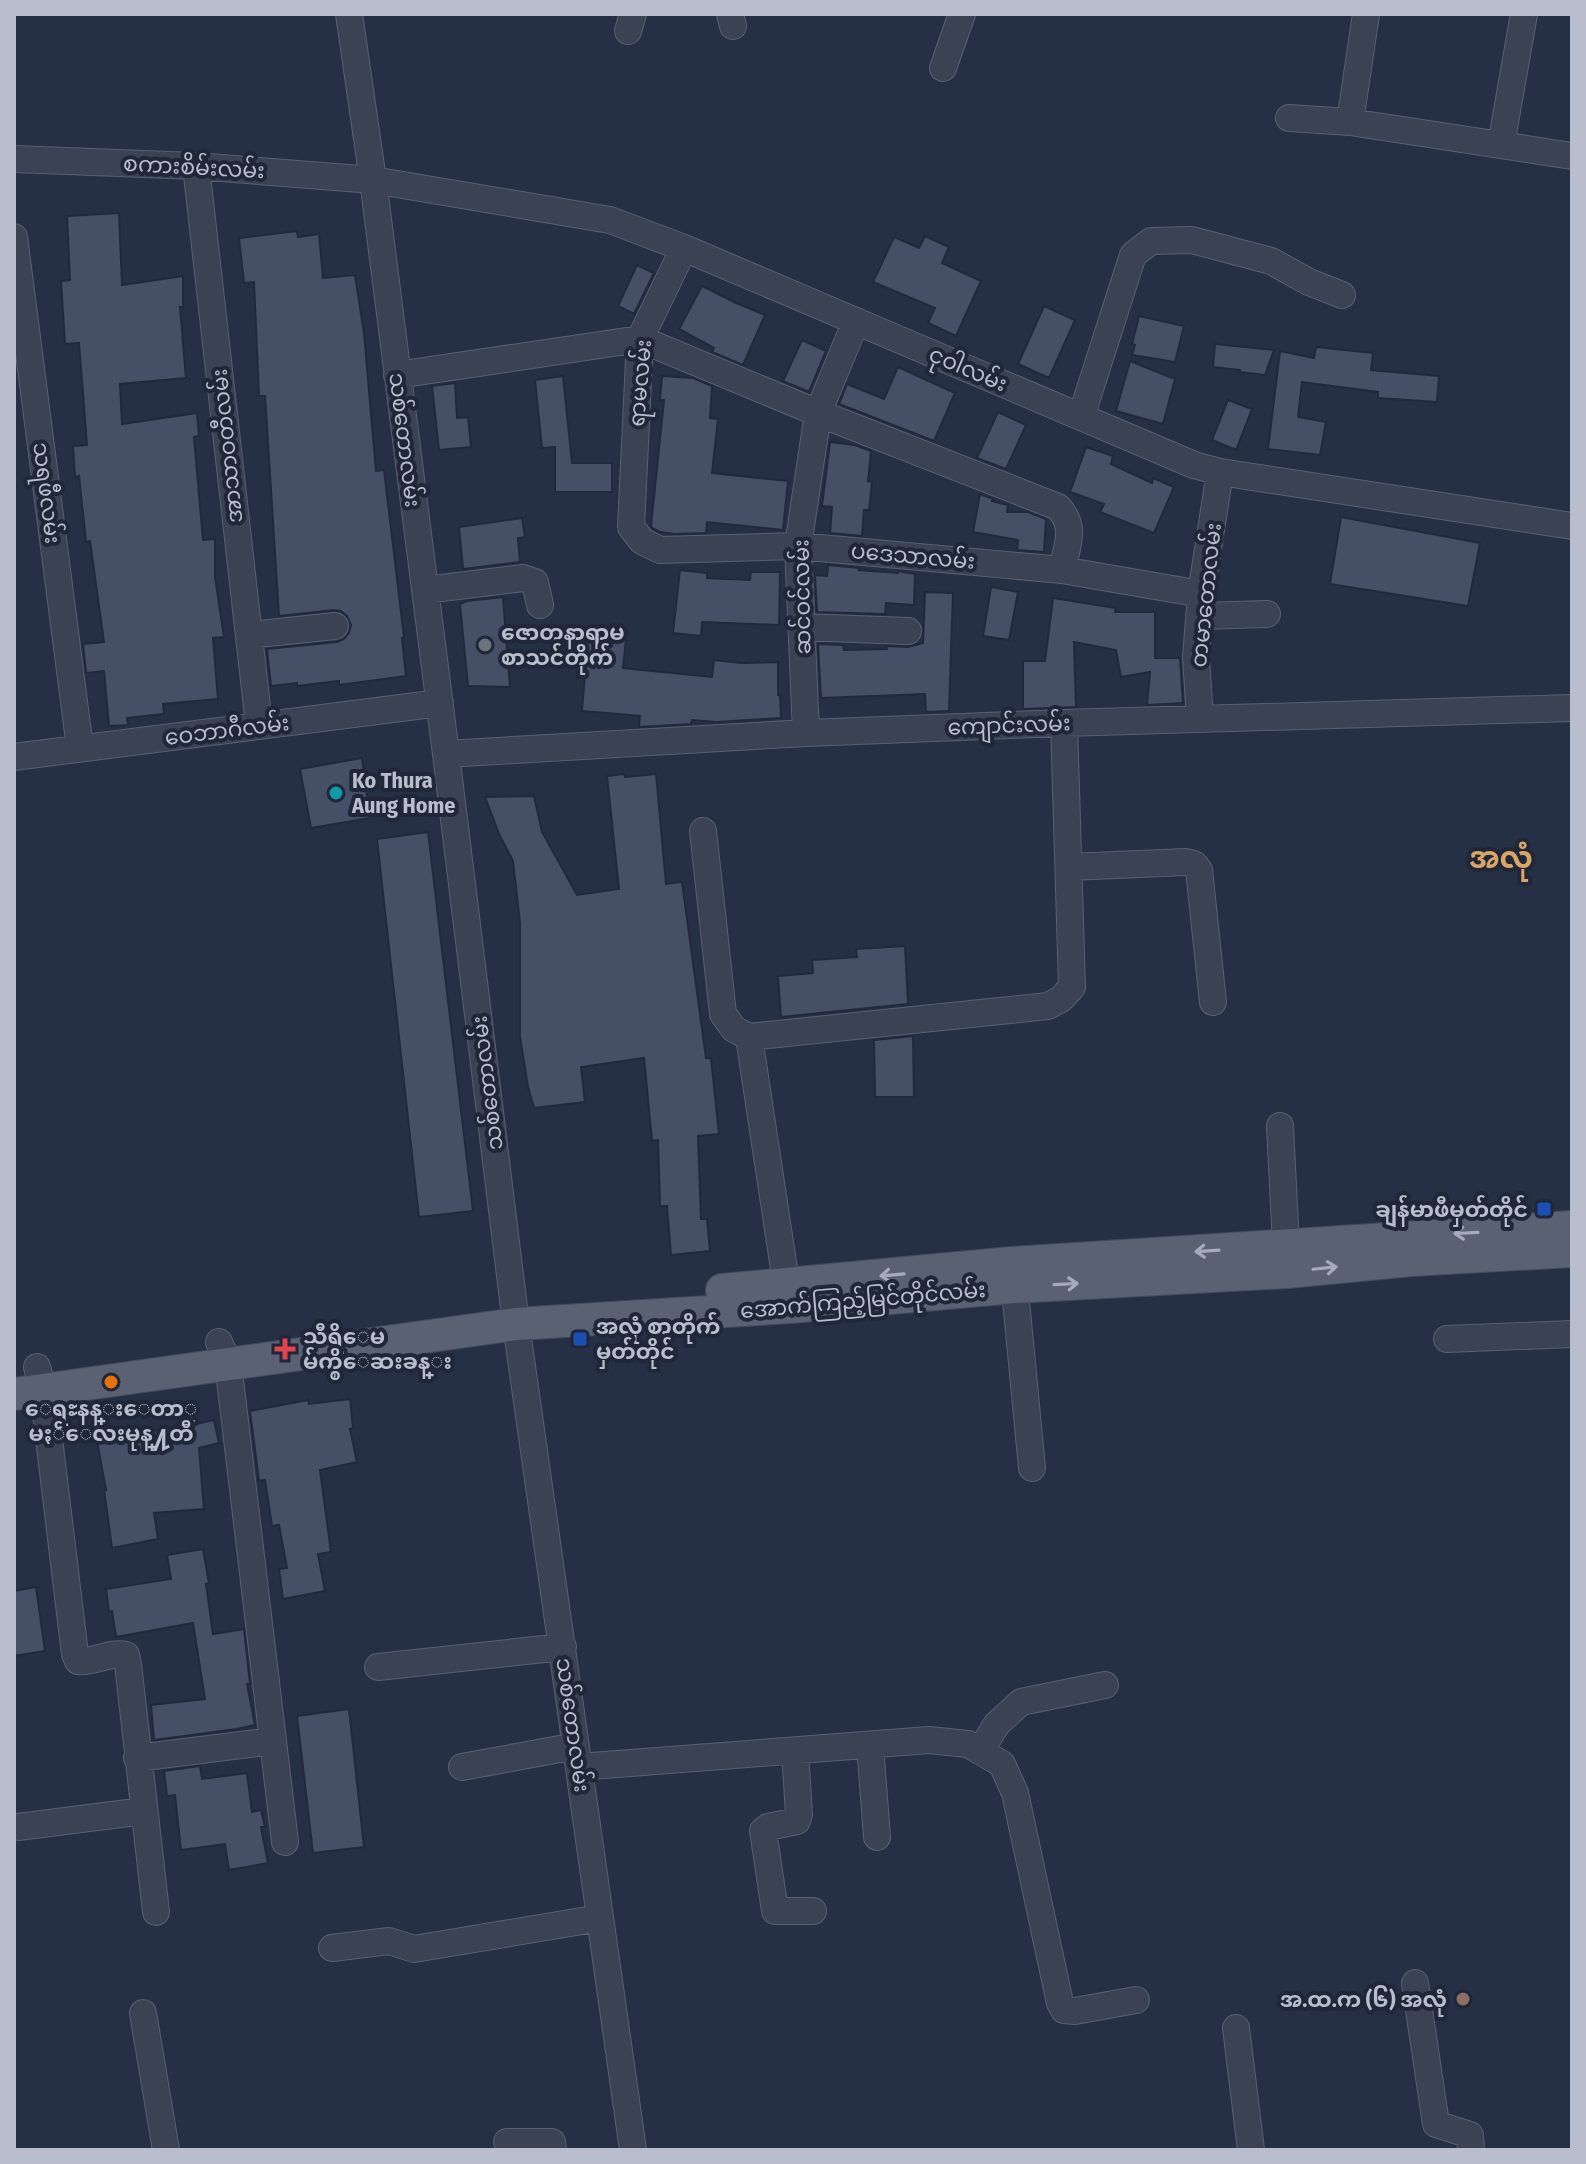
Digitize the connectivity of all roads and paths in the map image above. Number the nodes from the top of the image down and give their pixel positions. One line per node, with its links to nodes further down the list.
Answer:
1 (349, 14): 12 (street, သစ်တောလမ်း)
2 (962, 14): 5 (street)
3 (1366, 14): 7 (street)
4 (1524, 14): 8 (street)
5 (943, 68)
6 (1289, 118): 7 (street)
7 (1350, 122): 8 (street)
8 (1501, 145): 9 (street)
9 (1572, 156)
10 (14, 159): 11 (street, စကားစိမ်းလမ်း)
11 (196, 166): 12 (street, စကားစိမ်းလမ်း); 33 (street, အာသာဝတီလမ်း)
12 (373, 180): 14 (street, ငုဝါလမ်း); 18 (street, သစ်တောလမ်း)
13 (14, 237): 40 (street, သရဖီလမ်း)
14 (684, 248): 16 (street, ငုဝါလမ်း); 17 (street, ရာမလမ်း)
15 (1342, 295): 20 (street)
16 (856, 321): 19 (street, ဆင်ဝင်လမ်း); 20 (street, ငုဝါလမ်း)
17 (640, 339): 18 (street); 19 (street); 23 (street, ရာမလမ်း)
18 (397, 375): 26 (street, သစ်တောလမ်း)
19 (818, 413): 24 (street, ဆင်ဝင်လမ်း); 25 (street)
20 (1081, 417): 21 (street, ငုဝါလမ်း)
21 (1220, 472): 22 (street, ငုဝါလမ်း); 28 (street, တမာတောလမ်း)
22 (1572, 526)
23 (631, 527): 24 (street, ပဒေသာလမ်း)
24 (798, 546): 25 (street, ပဒေသာလမ်း); 31 (street, ဆင်ဝင်လမ်း)
25 (1062, 570): 28 (street, ပဒေသာလမ်း)
26 (425, 590): 27 (street); 34 (street, သစ်တောလမ်း)
27 (540, 605)
28 (1201, 605): 29 (street, ပဒေသာလမ်း); 36 (street, တမာတောလမ်း)
29 (1267, 614)
30 (335, 626): 33 (street)
31 (802, 627): 32 (street); 39 (street, ဆင်ဝင်လမ်း)
32 (908, 631)
33 (249, 635): 38 (street, အာသာဝတီလမ်း)
34 (440, 703): 38 (street, ဝေဘာဂီလမ်း); 41 (street, သစ်တောလမ်း)
35 (1572, 708): 36 (street, ကျောင်းလမ်း)
36 (1200, 719): 37 (street, ကျောင်းလမ်း)
37 (1064, 723): 39 (street, ကျောင်းလမ်း); 44 (street)
38 (259, 725): 40 (street, ဝေဘာဂီလမ်း)
39 (806, 733): 41 (street, ကျောင်းလမ်း)
40 (80, 748): 42 (street, ဝေဘာဂီလမ်း)
41 (446, 754): 54 (street, သစ်တောလမ်း)
42 (14, 757)
43 (703, 831): 46 (street)
44 (1069, 867): 45 (street); 46 (street)
45 (1213, 1002)
46 (749, 1037): 53 (street)
47 (1280, 1126): 51 (street)
48 (1572, 1227): 49 (main road, အောက်ကြည့်မြင်တိုင်လမ်း, one-way to 49)
49 (1383, 1250): 50 (main road, အောက်ကြည့်မြင်တိုင်လမ်း); 51 (main road, အောက်ကြည့်မြင်တိုင်လမ်း)
50 (1572, 1251)
51 (1287, 1259): 52 (main road, အောက်ကြည့်မြင်တိုင်လမ်း)
52 (1013, 1275): 53 (main road, အောက်ကြည့်မြင်တိုင်လမ်း); 59 (street)
53 (788, 1296): 54 (main road, အောက်ကြည့်မြင်တိုင်လမ်း)
54 (515, 1316): 57 (main road, အောက်ကြည့်မြင်တိုင်လမ်း); 60 (street, သစ်တောလမ်း)
55 (1572, 1334): 56 (street)
56 (1447, 1339)
57 (223, 1353): 58 (main road, အောက်ကြည့်မြင်တိုင်လမ်း); 63 (street)
58 (27, 1380): 68 (street)
59 (1032, 1468)
60 (563, 1647): 61 (street); 67 (street, သစ်တောလမ်း)
61 (378, 1667)
62 (1105, 1685): 66 (street)
63 (273, 1741): 68 (street); 73 (street)
64 (870, 1745): 65 (street); 66 (street); 72 (street)
65 (795, 1751): 67 (street); 74 (street)
66 (980, 1751): 79 (street)
67 (578, 1757): 69 (street); 76 (street, သစ်တောလမ်း)
68 (137, 1758): 70 (street)
69 (462, 1767)
70 (144, 1811): 71 (street); 75 (street)
71 (18, 1827)
72 (877, 1837)
73 (285, 1842)
74 (813, 1911)
75 (156, 1912)
76 (600, 1918): 77 (street); 85 (street, သစ်တောလမ်း)
77 (332, 1948)
78 (1415, 1983): 87 (street)
79 (1136, 2000)
80 (143, 2013): 83 (street)
81 (1236, 2028): 86 (street)
82 (507, 2142): 84 (street)
83 (166, 2150)
84 (553, 2150)
85 (633, 2150)
86 (1251, 2150)
87 (1471, 2150)

